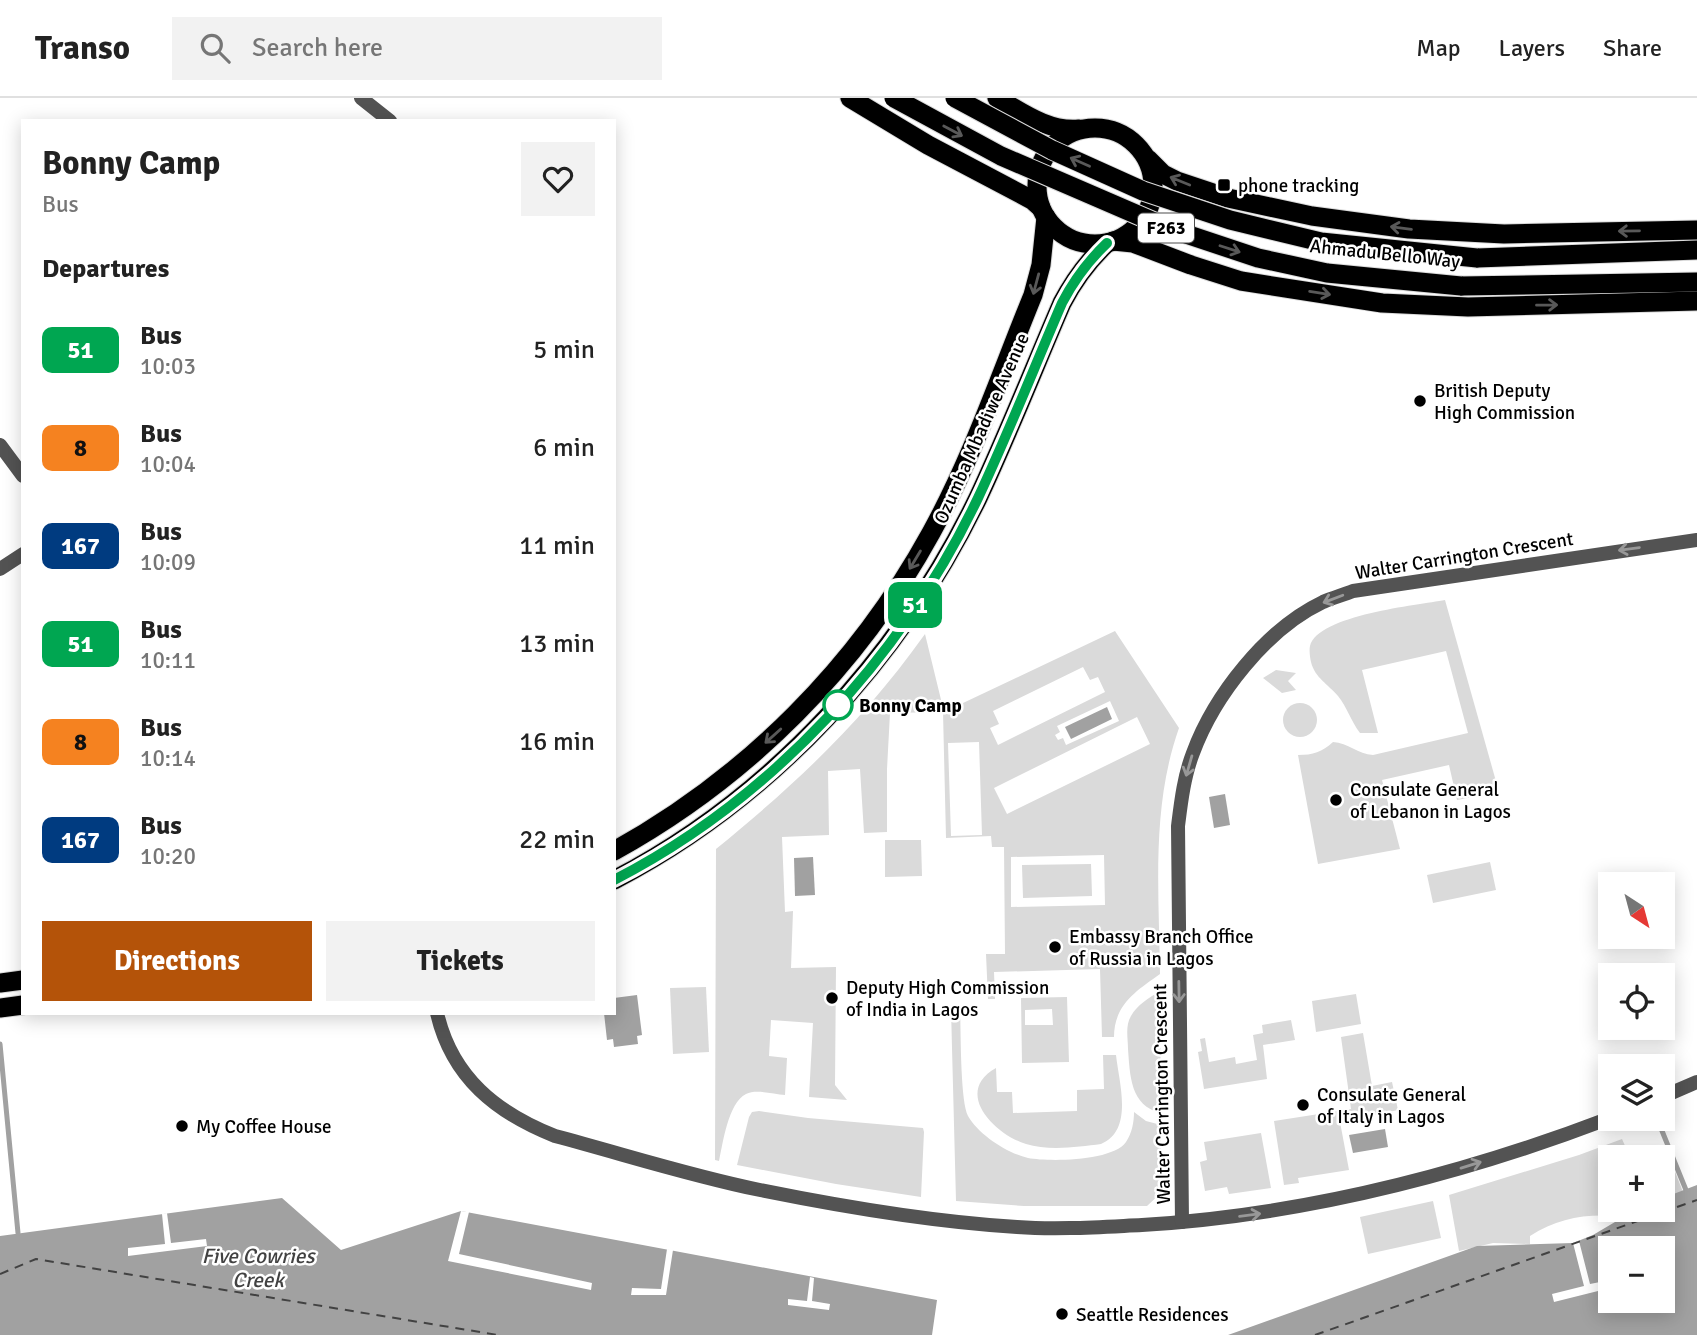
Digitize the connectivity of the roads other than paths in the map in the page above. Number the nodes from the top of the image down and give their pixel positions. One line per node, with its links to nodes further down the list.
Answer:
1 (361, 98): 6 (street)
2 (850, 98): 9 (highway)
3 (894, 98): 13 (highway, Ahmadu Bello Way / F263, one-way to 13, bridge)
4 (955, 98): 12 (highway, Ahmadu Bello Way / F263, one-way to 4, bridge)
5 (997, 98): 7 (highway)
6 (387, 119)
7 (1084, 128): 8 (highway); 9 (highway)
8 (1148, 159): 10 (highway, one-way to 8); 11 (highway)
9 (1043, 213): 11 (highway); 20 (highway, Ozumba Mbadiwe Avenue, one-way to 20)
10 (1697, 230)
11 (1110, 242): 14 (highway, one-way to 14); 21 (highway, Ozumba Mbadiwe Avenue)
12 (1697, 250)
13 (1697, 282)
14 (1697, 301)
15 (0, 445): 16 (street)
16 (21, 474)
17 (1697, 540): 30 (street, Walter Carrington Crescent, one-way to 30)
18 (21, 555): 19 (street)
19 (0, 569)
20 (616, 850)
21 (616, 879)
22 (21, 979): 23 (highway)
23 (0, 983)
24 (21, 1005): 25 (highway)
25 (0, 1008)
26 (438, 1015): 30 (street, Walter Carrington Crescent)
27 (1697, 1082): 28 (street)
28 (1675, 1091)
29 (1598, 1123): 30 (street, Walter Carrington Crescent, one-way to 29)
30 (1182, 1222)

